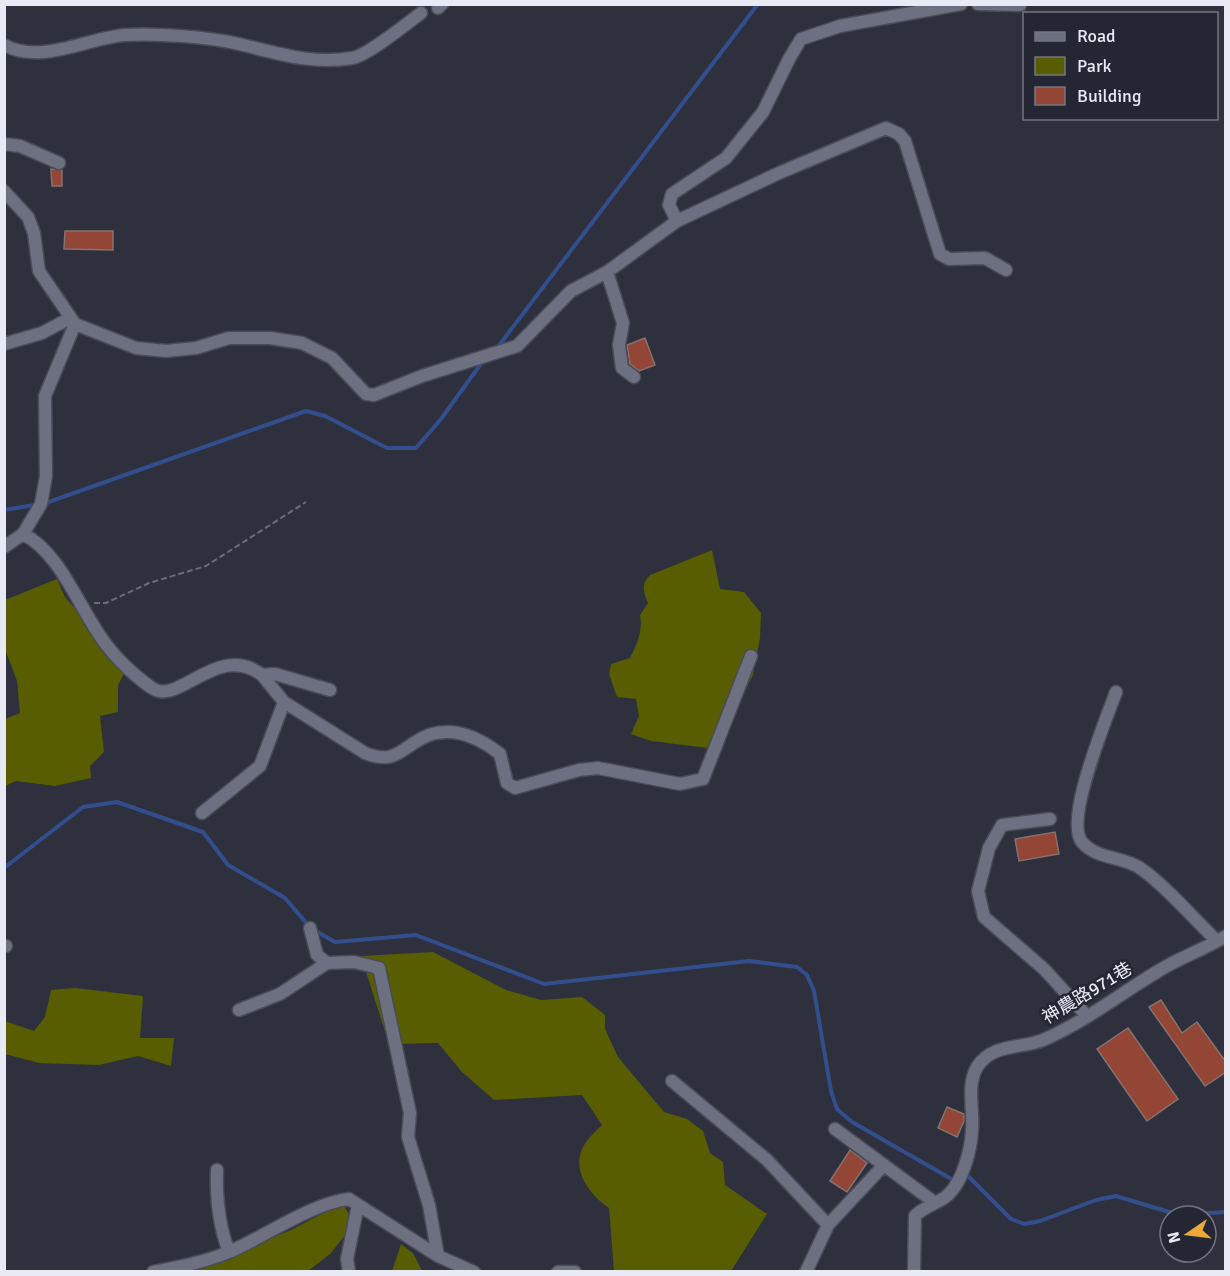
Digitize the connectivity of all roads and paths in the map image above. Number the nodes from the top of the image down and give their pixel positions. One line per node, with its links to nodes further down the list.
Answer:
1 (961, 4): 9 (street)
2 (978, 4): 3 (street)
3 (1020, 5)
4 (421, 14): 5 (street)
5 (4, 45)
6 (4, 144): 7 (street)
7 (59, 163)
8 (4, 191): 12 (street)
9 (677, 221): 10 (street); 11 (street)
10 (1006, 270)
11 (607, 272): 12 (street); 14 (street)
12 (73, 321): 13 (street); 16 (street)
13 (4, 344)
14 (634, 377)
15 (306, 502): 18 (path)
16 (23, 534): 17 (street); 20 (street)
17 (4, 547)
18 (89, 599)
19 (751, 656): 23 (street)
20 (262, 675): 21 (street); 23 (street)
21 (330, 690)
22 (1116, 692): 27 (street)
23 (284, 702): 24 (street)
24 (202, 813)
25 (1050, 819): 30 (street)
26 (310, 927): 28 (street)
27 (1221, 939): 30 (street, 神農路971巷)
28 (327, 963): 29 (street); 39 (street)
29 (239, 1010)
30 (1087, 1016): 35 (street, 神農路971巷)
31 (672, 1081): 37 (street)
32 (835, 1129): 33 (street)
33 (884, 1165): 35 (street); 37 (street)
34 (216, 1170): 38 (street)
35 (934, 1202): 47 (street, 神農路971巷)
36 (358, 1205): 38 (street); 39 (street); 42 (street)
37 (828, 1225): 46 (street)
38 (229, 1252): 41 (street)
39 (438, 1256): 40 (street)
40 (453, 1267): 43 (street)
41 (153, 1272)
42 (349, 1272)
43 (474, 1272)
44 (558, 1272): 45 (street)
45 (575, 1272)
46 (806, 1272)
47 (914, 1272)

